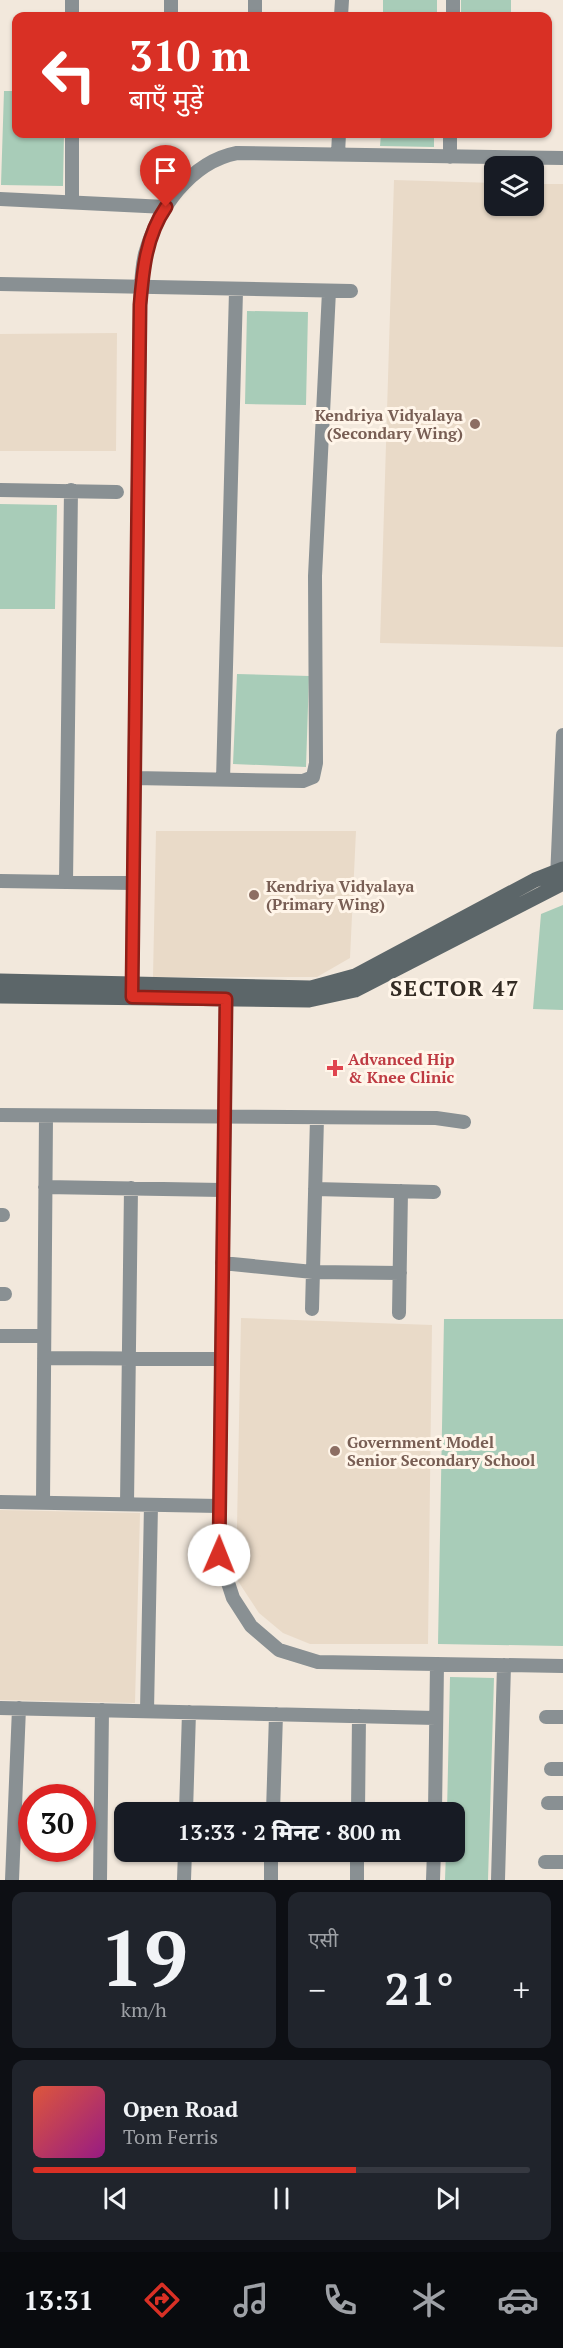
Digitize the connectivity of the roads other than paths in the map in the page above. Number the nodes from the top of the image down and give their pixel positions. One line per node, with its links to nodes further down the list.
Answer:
1 (72, 138): 8 (street)
2 (339, 138): 4 (street)
3 (450, 138): 5 (street)
4 (338, 154): 5 (street); 9 (street)
5 (450, 157): 6 (street)
6 (563, 158)
7 (0, 199): 8 (street)
8 (72, 202): 9 (street)
9 (166, 207): 11 (street)
10 (0, 284): 11 (street)
11 (141, 288): 12 (street); 19 (street)
12 (236, 291): 13 (street); 20 (street)
13 (329, 291): 14 (street); 20 (street)
14 (351, 291)
15 (0, 490): 16 (street)
16 (71, 490): 17 (street); 23 (street)
17 (117, 492)
18 (563, 735): 21 (street)
19 (134, 778): 20 (street); 24 (street)
20 (224, 780)
21 (560, 877): 27 (street)
22 (0, 881): 23 (street)
23 (66, 882): 24 (street)
24 (133, 883): 26 (street)
25 (0, 981): 26 (street)
26 (132, 990): 27 (street); 28 (street)
27 (226, 992): 31 (street)
28 (0, 996)
29 (0, 1115): 30 (street)
30 (46, 1116): 31 (street); 34 (street)
31 (224, 1118): 32 (street); 37 (street)
32 (317, 1118): 33 (street); 36 (street)
33 (464, 1122)
34 (45, 1187): 35 (street); 46 (street)
35 (131, 1188): 37 (street); 48 (street)
36 (315, 1189): 38 (street); 41 (street)
37 (222, 1190): 40 (street)
38 (401, 1191): 39 (street); 42 (street)
39 (434, 1192)
40 (222, 1263): 41 (street); 49 (street)
41 (313, 1272): 42 (street); 43 (street)
42 (400, 1274): 44 (street)
43 (312, 1309)
44 (399, 1313)
45 (0, 1336): 46 (street)
46 (44, 1336): 47 (street)
47 (44, 1358): 48 (street); 51 (street)
48 (129, 1358): 49 (street); 52 (street)
49 (221, 1359): 54 (street)
50 (0, 1502): 51 (street)
51 (43, 1503): 52 (street)
52 (127, 1504): 53 (street)
53 (152, 1505): 54 (street); 61 (street)
54 (219, 1506): 55 (street)
55 (437, 1664): 56 (street); 67 (street)
56 (504, 1665): 57 (street); 86 (street)
57 (563, 1666)
58 (0, 1708): 59 (street)
59 (20, 1708): 60 (street); 80 (street)
60 (102, 1710): 61 (street); 81 (street)
61 (147, 1711): 62 (street)
62 (189, 1712): 63 (street); 68 (street)
63 (276, 1714): 64 (street); 69 (street)
64 (359, 1716): 67 (street); 70 (street)
65 (546, 1717): 66 (street)
66 (563, 1717)
67 (436, 1718): 71 (street)
68 (186, 1802)
69 (273, 1802)
70 (358, 1802)
71 (435, 1802)
72 (548, 1803): 73 (street)
73 (563, 1803)
74 (185, 1862): 82 (street)
75 (272, 1862): 83 (street)
76 (357, 1862): 84 (street)
77 (434, 1862): 85 (street)
78 (545, 1862): 79 (street)
79 (563, 1862)
80 (12, 1880)
81 (100, 1880)
82 (184, 1880)
83 (271, 1880)
84 (357, 1880)
85 (433, 1880)
86 (498, 1880)

